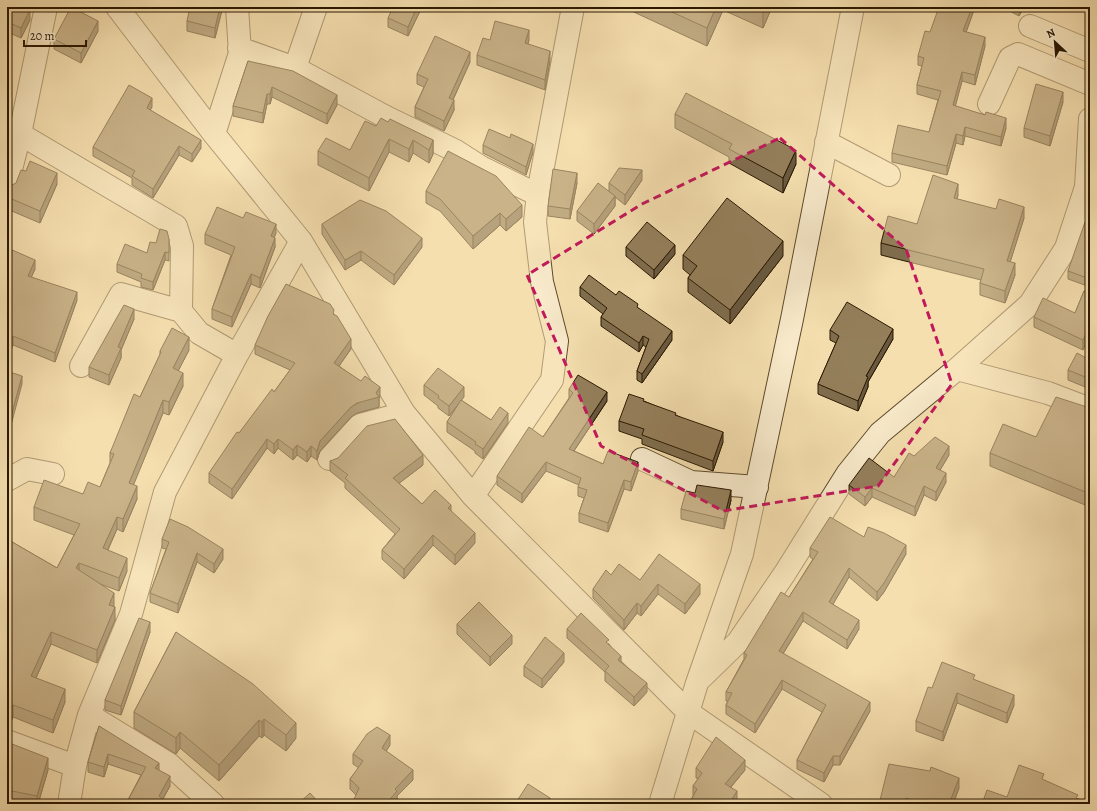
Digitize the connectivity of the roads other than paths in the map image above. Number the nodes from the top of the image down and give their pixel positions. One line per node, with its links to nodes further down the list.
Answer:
1 (46, 7): 14 (street)
2 (117, 7): 15 (street)
3 (237, 7): 8 (street)
4 (316, 7): 10 (street)
5 (573, 7): 19 (street)
6 (853, 7): 16 (street)
7 (1030, 26): 9 (street)
8 (239, 48): 10 (street); 15 (street)
9 (1090, 51)
10 (295, 68): 19 (street)
11 (1090, 84): 12 (street)
12 (989, 104)
13 (1090, 132): 24 (street)
14 (20, 134): 18 (street); 21 (street)
15 (214, 134): 20 (street)
16 (826, 142): 17 (street); 31 (street)
17 (889, 175)
18 (7, 185)
19 (538, 195): 32 (street)
20 (301, 241): 22 (street); 26 (street)
21 (180, 311): 22 (street); 23 (street)
22 (237, 355): 35 (street)
23 (82, 366)
24 (957, 369): 25 (street); 33 (street)
25 (1090, 409)
26 (404, 413): 27 (street); 32 (street)
27 (328, 459)
28 (642, 459): 31 (street)
29 (53, 474): 30 (street)
30 (7, 480)
31 (756, 487): 33 (street)
32 (473, 496): 34 (street)
33 (696, 683): 34 (street)
34 (688, 712): 40 (street); 41 (street)
35 (89, 715): 37 (street); 39 (street)
36 (7, 741): 37 (street)
37 (75, 766): 38 (street)
38 (69, 804)
39 (213, 804)
40 (660, 804)
41 (821, 804)

